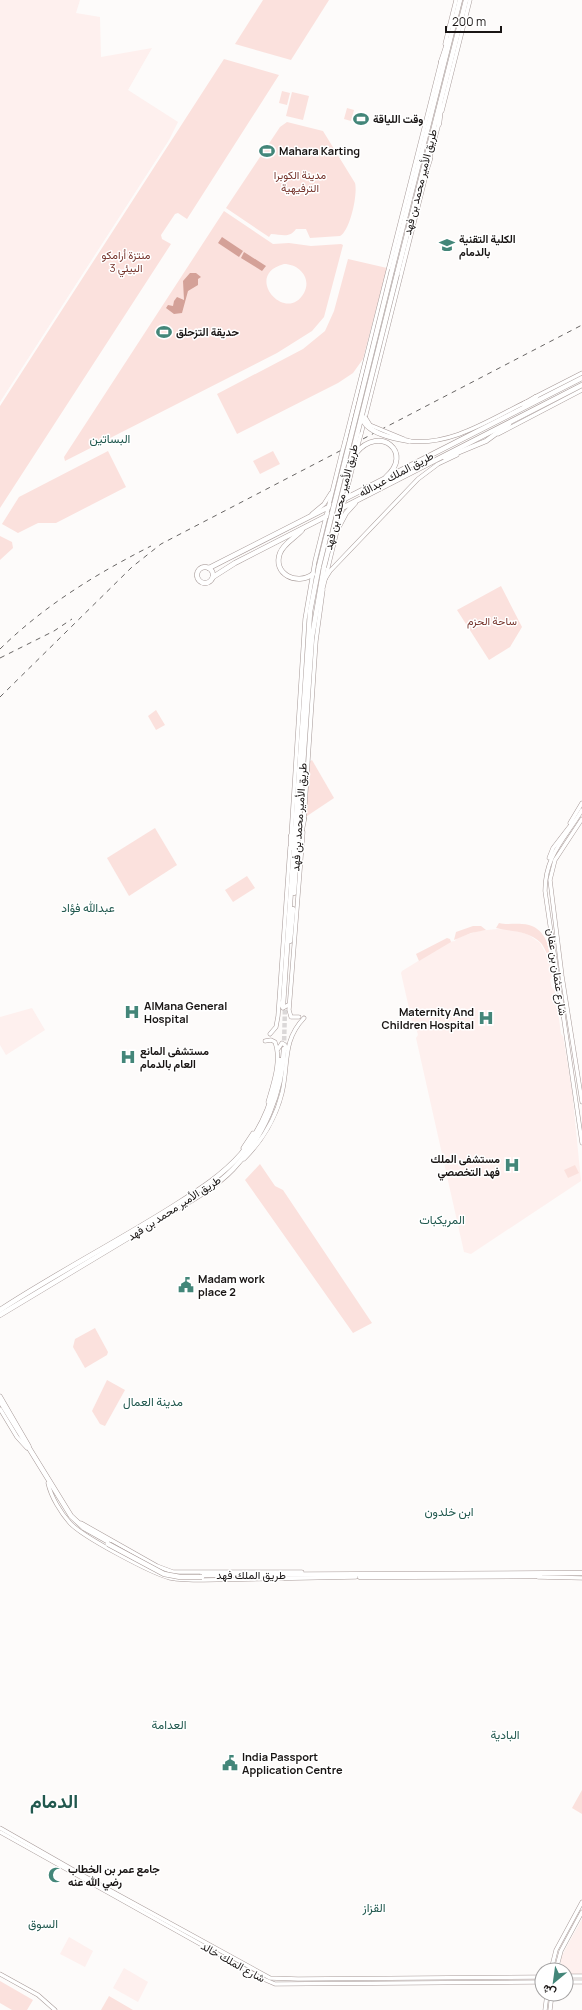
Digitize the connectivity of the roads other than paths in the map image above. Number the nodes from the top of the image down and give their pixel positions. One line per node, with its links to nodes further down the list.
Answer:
1 (456, 0): 5 (main road)
2 (460, 0): 4 (highway, طريق الأمير محمد بن فهد)
3 (468, 0): 6 (highway, طريق الأمير محمد بن فهد); 7 (main road)
4 (456, 15): 5 (highway); 10 (highway, طريق الأمير محمد بن فهد)
5 (441, 62): 8 (main road)
6 (445, 85): 7 (highway); 11 (highway, طريق الأمير محمد بن فهد)
7 (439, 124): 9 (main road)
8 (420, 149): 10 (highway); 25 (main road, bridge)
9 (430, 159): 11 (highway); 18 (main road)
10 (408, 206): 34 (highway, طريق الأمير محمد بن فهد, bridge)
11 (411, 219): 18 (highway, طريق الأمير محمد بن فهد, bridge)
12 (582, 373): 16 (main road)
13 (582, 378): 19 (highway, طريق الملك عبدالله)
14 (582, 385): 17 (highway, طريق الملك عبدالله)
15 (582, 390): 21 (main road)
16 (536, 397): 19 (highway); 20 (main road)
17 (524, 414): 21 (highway); 23 (highway, طريق الملك عبدالله)
18 (363, 416): 20 (highway, bridge); 22 (main road, bridge); 34 (highway, طريق الأمير محمد بن فهد, bridge)
19 (499, 421): 24 (highway, طريق الملك عبدالله)
20 (409, 441)
21 (486, 441): 23 (highway); 38 (main road)
22 (356, 453): 24 (highway); 27 (main road)
23 (418, 469): 26 (highway, طريق الملك عبدالله)
24 (380, 482): 27 (highway, طريق الملك عبدالله)
25 (334, 485): 28 (main road); 31 (main road)
26 (360, 499): 29 (highway, طريق الملك عبدالله); 33 (highway)
27 (345, 500): 28 (highway, طريق الملك عبدالله); 29 (main road)
28 (329, 508): 30 (main road); 31 (highway, طريق الملك عبدالله)
29 (343, 508): 30 (highway, طريق الملك عبدالله); 33 (main road)
30 (327, 516): 32 (highway, طريق الملك عبدالله); 36 (main road)
31 (299, 524): 35 (highway, طريق الملك عبدالله)
32 (306, 527): 36 (highway); 37 (highway, طريق الملك عبدالله)
33 (338, 528): 38 (main road)
34 (321, 566): 40 (highway, طريق الأمير محمد بن فهد); 41 (highway, طريق الأمير محمد بن فهد)
35 (210, 568): 37 (highway); 37 (highway)
36 (313, 574): 42 (main road)
37 (213, 577)
38 (325, 579): 39 (main road)
39 (323, 590): 40 (main road); 45 (main road)
40 (312, 638): 51 (highway, طريق الأمير محمد بن فهد)
41 (308, 644): 42 (highway); 51 (highway, طريق الأمير محمد بن فهد)
42 (302, 661): 49 (main road)
43 (582, 803): 48 (main road)
44 (581, 811): 48 (main road); 52 (main road, شارع عثمان بن عفان)
45 (304, 819): 51 (highway); 54 (main road)
46 (582, 819): 50 (main road, شارع عثمان بن عفان)
47 (582, 825): 50 (main road)
48 (564, 834): 52 (main road)
49 (291, 836): 51 (highway); 53 (main road)
50 (571, 837): 61 (main road, شارع عثمان بن عفان)
51 (294, 869): 54 (highway, طريق الأمير محمد بن فهد)
52 (546, 869): 62 (main road, شارع عثمان بن عفان)
53 (279, 998): 54 (main road); 57 (main road)
54 (286, 1004): 55 (main road)
55 (299, 1017)
56 (304, 1018): 59 (main road)
57 (270, 1034)
58 (265, 1041): 60 (main road)
59 (284, 1050): 60 (main road); 63 (highway, طريق الأمير محمد بن فهد); 65 (highway, طريق الأمير محمد بن فهد)
60 (278, 1054): 63 (main road)
61 (582, 1102)
62 (582, 1143)
63 (227, 1167): 64 (highway, طريق الأمير محمد بن فهد)
64 (0, 1310)
65 (0, 1315)
66 (0, 1396): 70 (main road)
67 (0, 1401): 70 (highway, طريق الملك فهد)
68 (0, 1405): 70 (highway, طريق الملك فهد)
69 (0, 1409): 70 (main road)
70 (29, 1450): 71 (highway, طريق الملك فهد)
71 (49, 1483): 72 (main road); 75 (main road); 76 (highway, طريق الملك فهد, bridge)
72 (164, 1569): 73 (main road); 75 (main road)
73 (374, 1574): 74 (highway, طريق الملك فهد); 76 (highway, طريق الملك فهد)
74 (582, 1574): 77 (highway, طريق الملك فهد)
75 (162, 1575): 77 (main road)
76 (202, 1576): 77 (highway, طريق الملك فهد)
77 (356, 1578)
78 (0, 1828): 80 (main road, شارع الملك خالد)
79 (0, 1832): 80 (main road, شارع الملك خالد)
80 (16, 1839): 86 (main road, شارع الملك خالد); 87 (main road, شارع الملك خالد)
81 (582, 1902): 83 (main road)
82 (582, 1912): 84 (main road)
83 (553, 1962)
84 (558, 1962)
85 (0, 1974): 88 (main road)
86 (534, 1976)
87 (534, 1982)
88 (55, 2010)

